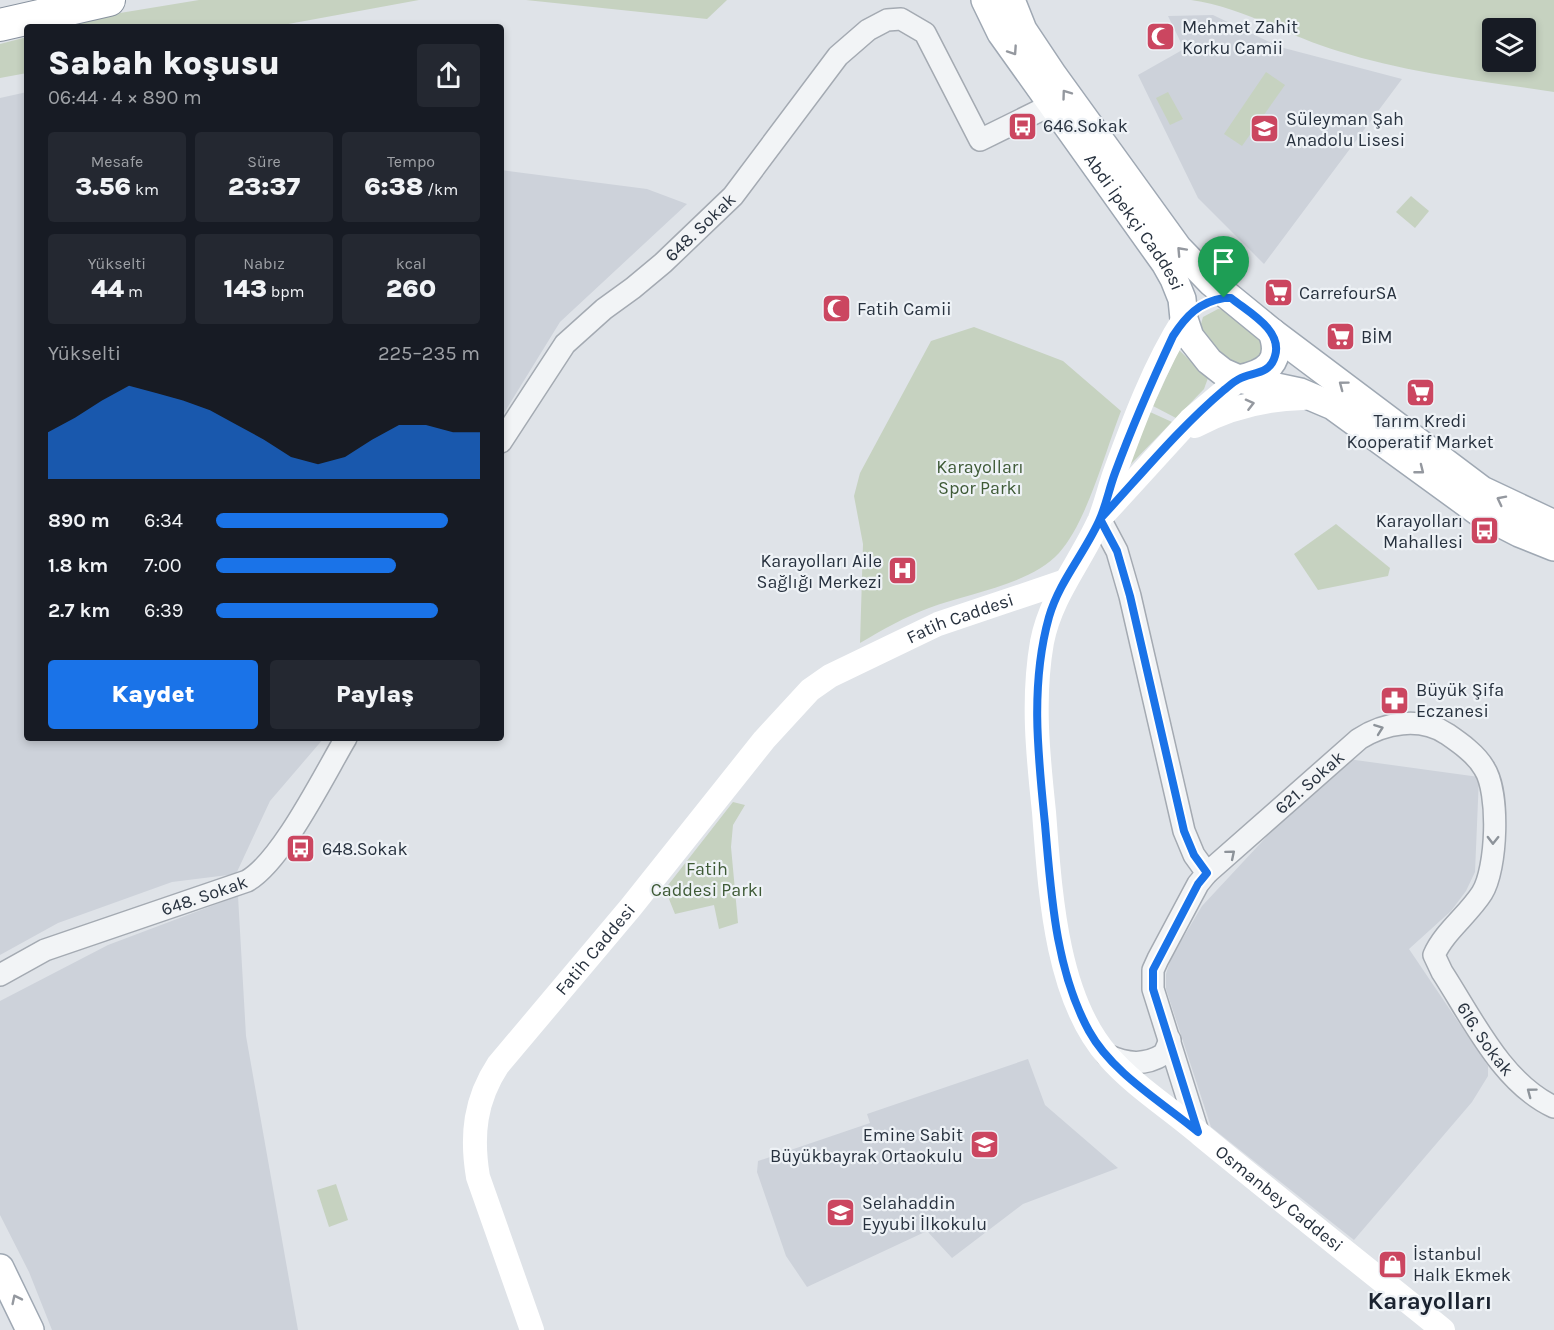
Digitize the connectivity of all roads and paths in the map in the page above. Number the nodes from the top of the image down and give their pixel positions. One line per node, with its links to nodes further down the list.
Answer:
1 (109, 0): 4 (highway)
2 (985, 0): 5 (main road, Abdi İpekçi Caddesi, one-way to 5)
3 (1011, 0): 6 (main road, Abdi İpekçi Caddesi, one-way to 3)
4 (0, 25)
5 (1050, 105): 7 (main road, Abdi İpekçi Caddesi); 12 (street, 648. Sokak)
6 (1231, 298): 7 (main road); 8 (main road, Abdi İpekçi Caddesi)
7 (1184, 319): 9 (main road, Abdi İpekçi Caddesi); 13 (main road, Osmanbey Caddesi)
8 (1272, 332): 9 (main road); 14 (main road, Abdi İpekçi Caddesi, one-way to 8)
9 (1239, 379): 10 (main road, Abdi İpekçi Caddesi); 11 (main road, Osmanbey Caddesi)
10 (1317, 398): 11 (main road, one-way to 10); 15 (main road, Abdi İpekçi Caddesi, one-way to 15)
11 (1177, 435): 13 (main road, Osmanbey Caddesi)
12 (504, 437)
13 (1100, 519): 16 (main road, Osmanbey Caddesi); 18 (street)
14 (1554, 524)
15 (1554, 547)
16 (1063, 582): 22 (main road, Osmanbey Caddesi); 27 (main road, Fatih Caddesi)
17 (344, 741): 20 (street, 648. Sokak)
18 (1207, 873): 19 (street, 621. Sokak, one-way to 19); 21 (street, 621. Sokak)
19 (1434, 955): 23 (street, 616. Sokak, one-way to 19)
20 (0, 975)
21 (1170, 1040): 22 (street); 24 (street, 621. Sokak)
22 (1107, 1055): 24 (main road, Osmanbey Caddesi)
23 (1554, 1107)
24 (1198, 1132): 28 (main road, Osmanbey Caddesi)
25 (0, 1268): 26 (main road, one-way to 25)
26 (30, 1330)
27 (532, 1330)
28 (1443, 1330)

